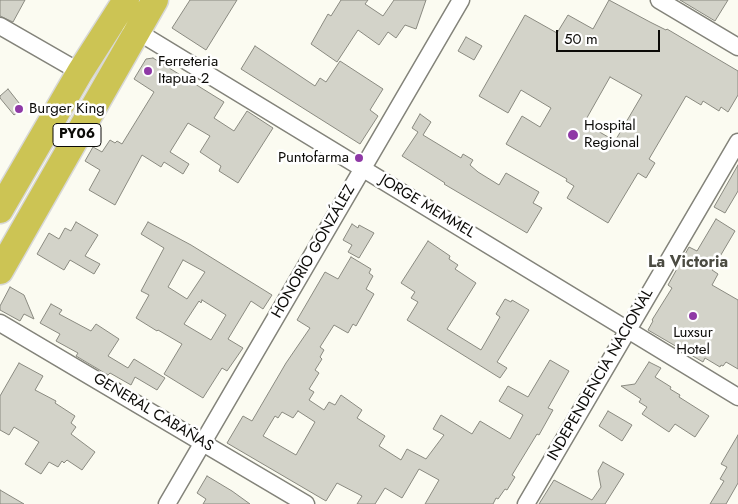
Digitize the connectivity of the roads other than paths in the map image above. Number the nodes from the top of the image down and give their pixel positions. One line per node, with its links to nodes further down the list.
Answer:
1 (155, 0): 4 (highway, PY06)
2 (462, 0): 9 (street, HONORIO GONZÁLEZ)
3 (660, 0): 6 (street)
4 (126, 16): 7 (highway, PY06); 9 (street, JORGE MEMMEL); 11 (highway, PY06)
5 (0, 26): 7 (street)
6 (738, 47)
7 (80, 72): 10 (highway, PY06)
8 (738, 142): 13 (street, INDEPENDENCIA NACIONAL)
9 (363, 168): 13 (street, JORGE MEMMEL); 15 (street, HONORIO GONZÁLEZ)
10 (0, 210)
11 (0, 271)
12 (0, 323): 15 (street, GENERAL CABAÑAS)
13 (628, 329): 14 (street, JORGE MEMMEL); 18 (street, INDEPENDENCIA NACIONAL)
14 (738, 397)
15 (203, 443): 16 (street, HONORIO GONZÁLEZ); 17 (street, GENERAL CABAÑAS)
16 (167, 504)
17 (306, 504)
18 (526, 504)

